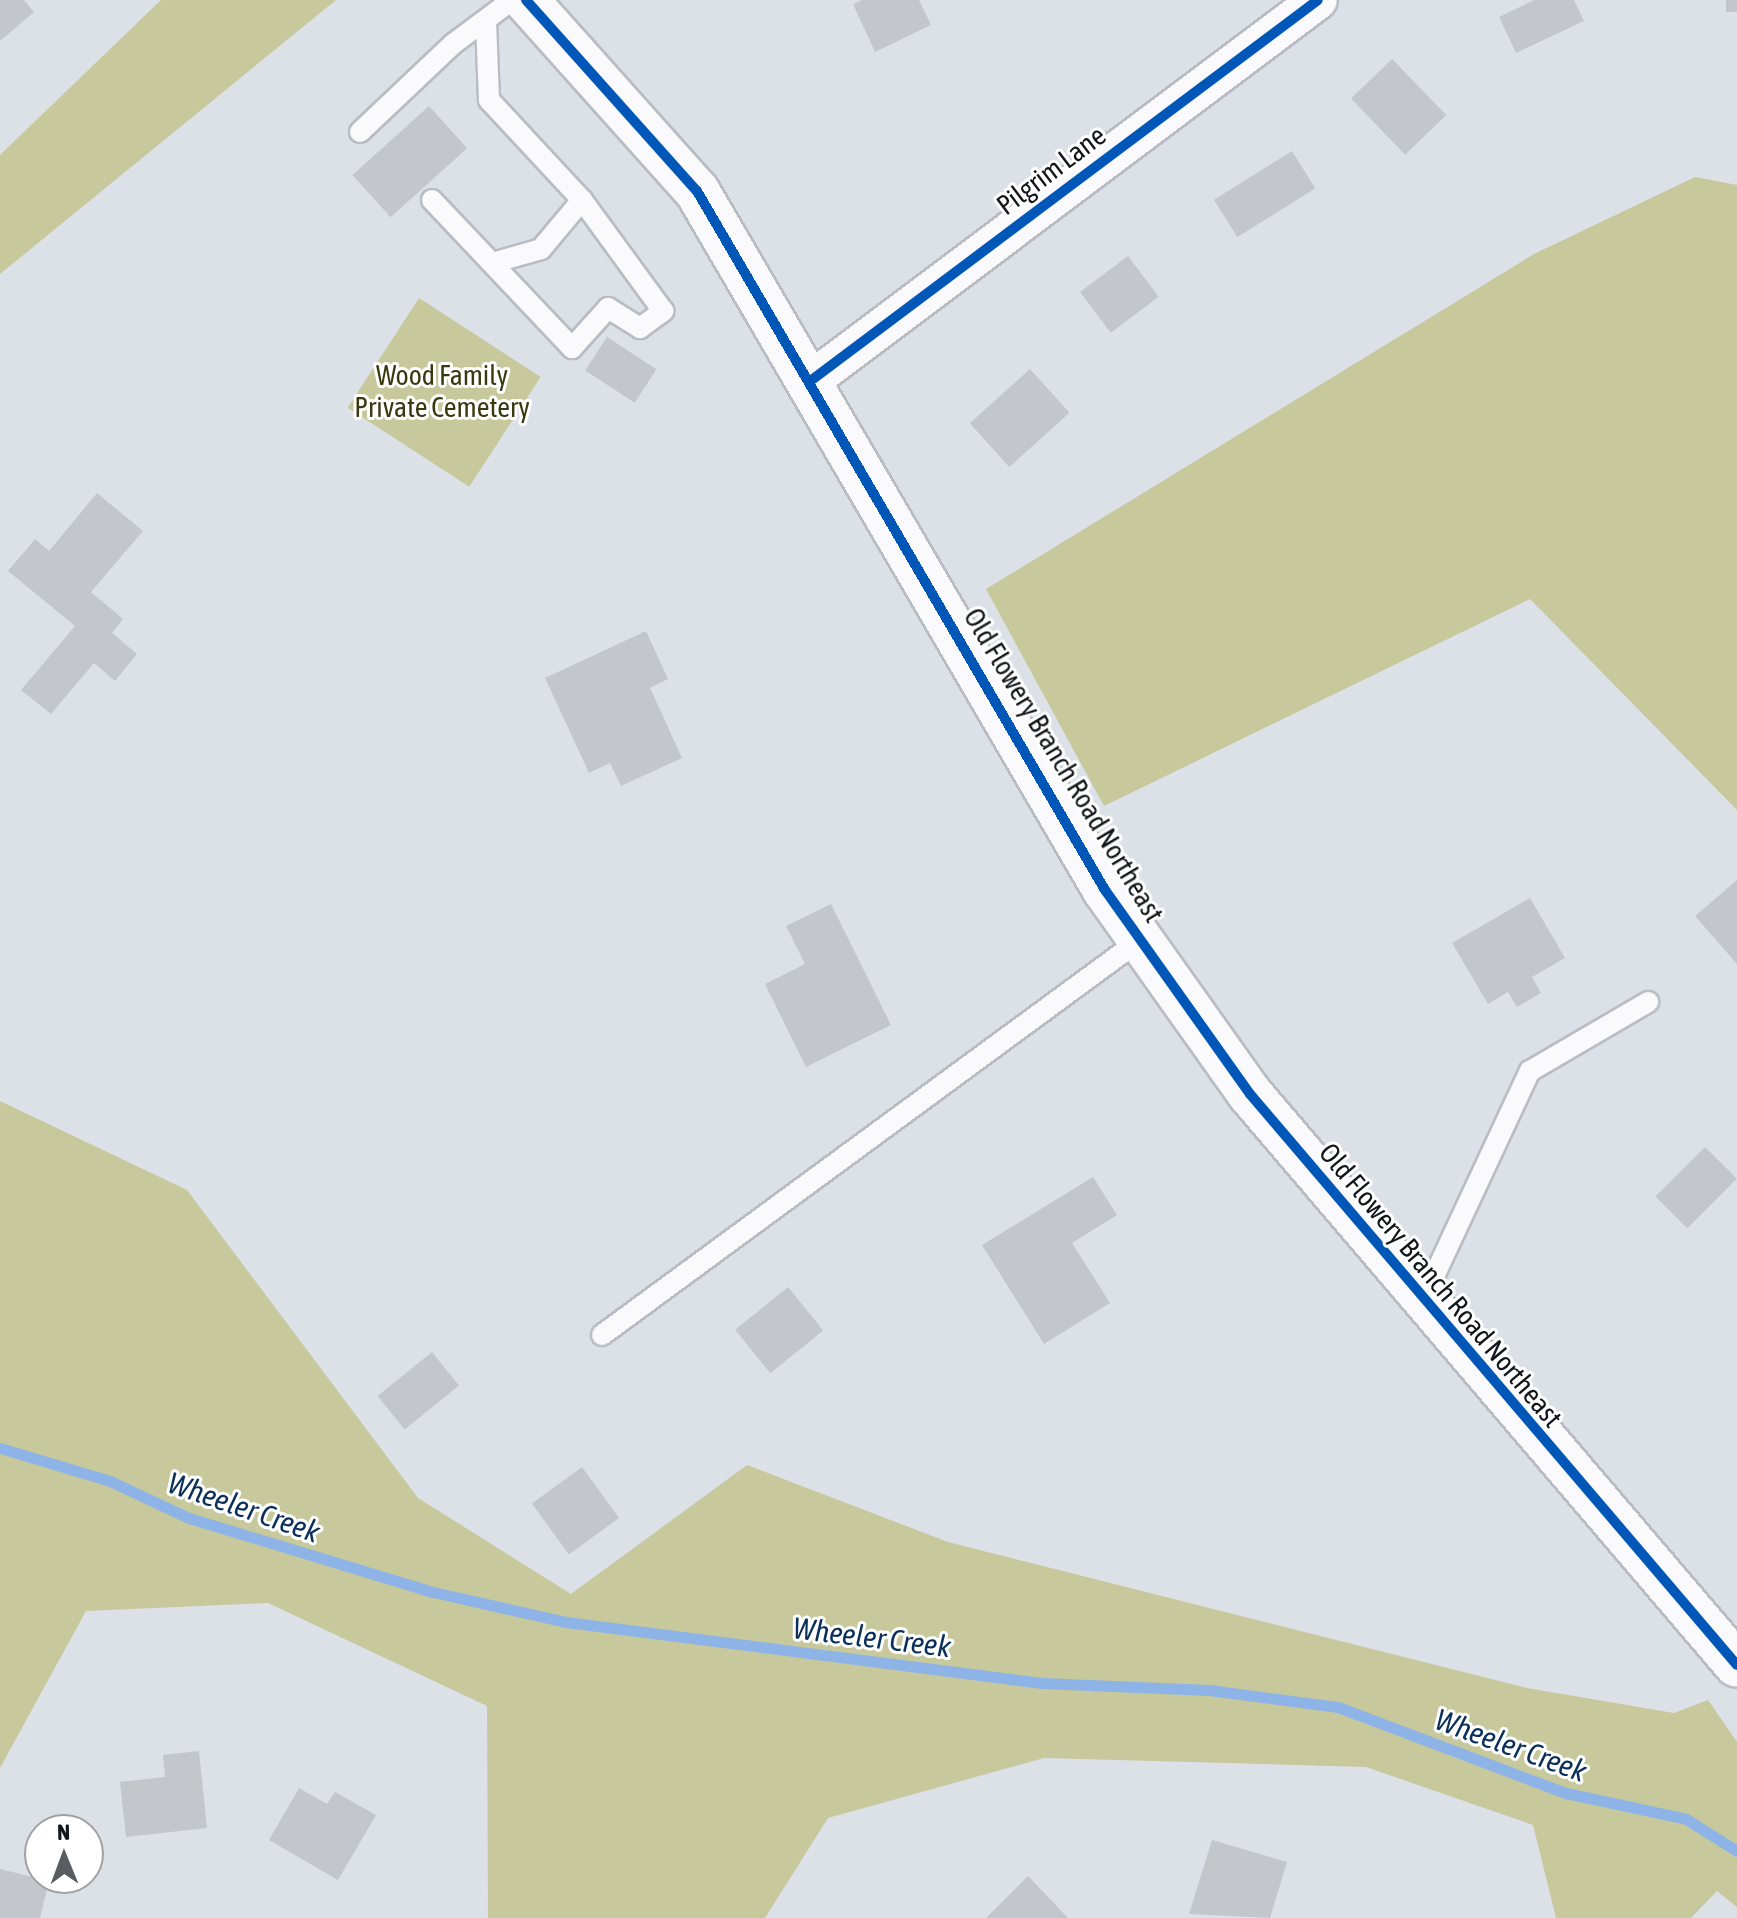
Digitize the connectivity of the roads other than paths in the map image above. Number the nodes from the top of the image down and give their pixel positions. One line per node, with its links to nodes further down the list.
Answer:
1 (512, 0): 4 (lane)
2 (526, 0): 9 (street, Old Flowery Branch Road Northeast)
3 (1318, 0): 9 (street, Pilgrim Lane)
4 (486, 23): 5 (lane); 7 (lane)
5 (360, 132)
6 (432, 200): 8 (lane)
7 (582, 200): 8 (lane); 8 (lane)
8 (492, 263)
9 (813, 379): 10 (street, Old Flowery Branch Road Northeast)
10 (1140, 940): 12 (street, Old Flowery Branch Road Northeast); 13 (lane)
11 (1648, 1002): 12 (lane)
12 (1421, 1303): 14 (street, Old Flowery Branch Road Northeast)
13 (602, 1335)
14 (1737, 1665)

